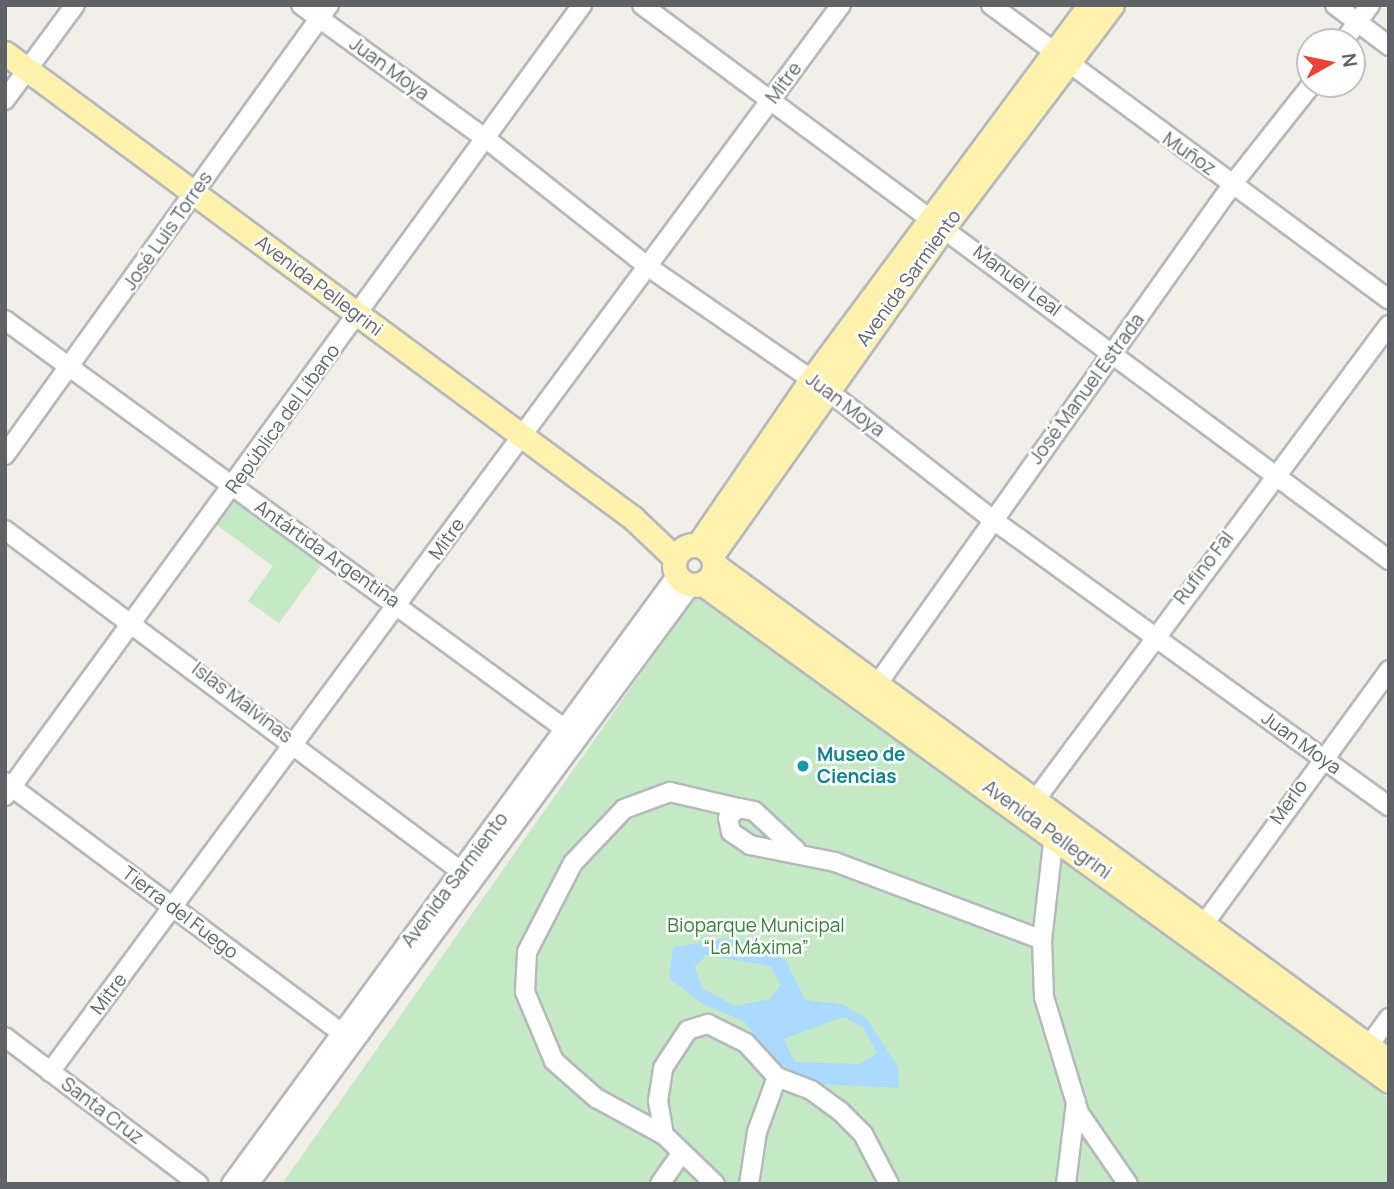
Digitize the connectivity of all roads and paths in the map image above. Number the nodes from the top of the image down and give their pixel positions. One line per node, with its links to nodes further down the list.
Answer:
1 (75, 5): 17 (street)
2 (301, 5): 11 (street, Juan Moya)
3 (582, 5): 21 (street, República del Líbano)
4 (642, 5): 20 (street, Manuel Leal)
5 (841, 5): 20 (street, Mitre)
6 (991, 5): 16 (street, Muñoz)
7 (1090, 5): 16 (main road, Avenida Sarmiento)
8 (1112, 5): 16 (main road, Avenida Sarmiento)
9 (1335, 5): 12 (street)
10 (1370, 5): 12 (street)
11 (324, 12): 21 (street, Juan Moya); 23 (street, José Luis Torres)
12 (1357, 22): 13 (street); 14 (street)
13 (1353, 28)
14 (1389, 46)
15 (5, 53): 17 (main road, Avenida Pellegrini)
16 (1062, 62): 22 (street, Muñoz); 24 (main road, Avenida Sarmiento)
17 (27, 69): 19 (street); 23 (main road, Avenida Pellegrini)
18 (1301, 98): 22 (street, José Manuel Estrada)
19 (5, 100)
20 (771, 100): 24 (street, Manuel Leal); 25 (street, Mitre)
21 (485, 138): 25 (street, Juan Moya); 27 (street, República del Líbano)
22 (1232, 185): 26 (street, Muñoz); 30 (street, José Manuel Estrada)
23 (196, 192): 27 (main road, Avenida Pellegrini); 31 (street, José Luis Torres)
24 (937, 223): 30 (street, Manuel Leal); 32 (main road, Avenida Sarmiento)
25 (647, 266): 32 (street, Juan Moya); 33 (street, Mitre)
26 (1389, 300)
27 (359, 316): 33 (main road, Avenida Pellegrini); 36 (street, República del Líbano)
28 (5, 320): 31 (street, Antártida Argentina)
29 (1389, 325): 35 (street, Rufino Fal)
30 (1114, 353): 35 (street, Manuel Leal); 37 (street, José Manuel Estrada)
31 (69, 369): 34 (street, José Luis Torres); 36 (street, Antártida Argentina)
32 (820, 385): 37 (street, Juan Moya); 40 (main road, Avenida Sarmiento)
33 (521, 436): 40 (main road, Avenida Pellegrini); 41 (street, Mitre)
34 (5, 455)
35 (1275, 476): 39 (street, Manuel Leal); 43 (street, Rufino Fal)
36 (233, 487): 41 (street, Antártida Argentina); 42 (street, República del Líbano)
37 (992, 519): 43 (street, Juan Moya); 45 (street, José Manuel Estrada)
38 (5, 530): 42 (street, Islas Malvinas)
39 (1389, 560)
40 (695, 564): 45 (main road, Avenida Pellegrini); 46 (street, Avenida Sarmiento)
41 (399, 606): 46 (street, Antártida Argentina); 47 (street, Mitre)
42 (133, 620): 47 (street, Islas Malvinas); 49 (street, República del Líbano)
43 (1153, 636): 48 (street, Juan Moya); 52 (street, Rufino Fal)
44 (1389, 670): 48 (street, Merlo)
45 (872, 691): 52 (main road, Avenida Pellegrini)
46 (573, 735): 55 (street, Avenida Sarmiento)
47 (295, 743): 55 (street, Islas Malvinas); 56 (street, Mitre)
48 (1321, 757): 50 (street, Juan Moya); 57 (street, Merlo)
49 (7, 788): 56 (street, Tierra del Fuego)
50 (1389, 806)
51 (738, 808): 54 (street); 54 (street); 68 (street)
52 (1029, 808): 53 (main road, Avenida Pellegrini); 57 (main road, Avenida Pellegrini)
53 (1054, 835): 57 (main road, Avenida Pellegrini); 58 (street)
54 (796, 850): 58 (street)
55 (469, 876): 61 (street, Avenida Sarmiento)
56 (174, 909): 61 (street, Tierra del Fuego); 64 (street, Mitre)
57 (1199, 931): 62 (main road, Avenida Pellegrini)
58 (1042, 940): 67 (street)
59 (1389, 1018): 62 (street)
60 (5, 1037): 64 (street, Santa Cruz)
61 (349, 1038): 72 (street, Avenida Sarmiento); 73 (street, Avenida Sarmiento)
62 (1364, 1052): 63 (main road, Avenida Pellegrini); 66 (main road, Avenida Pellegrini)
63 (1389, 1061)
64 (50, 1072): 71 (street, Santa Cruz)
65 (777, 1077): 68 (street); 76 (street); 77 (street)
66 (1389, 1081)
67 (1076, 1102): 70 (street); 78 (street)
68 (664, 1135): 69 (street)
69 (681, 1154): 74 (street); 75 (street)
70 (1128, 1182)
71 (199, 1184)
72 (231, 1184)
73 (249, 1184)
74 (660, 1184)
75 (715, 1184)
76 (749, 1184)
77 (889, 1184)
78 (1066, 1184)

